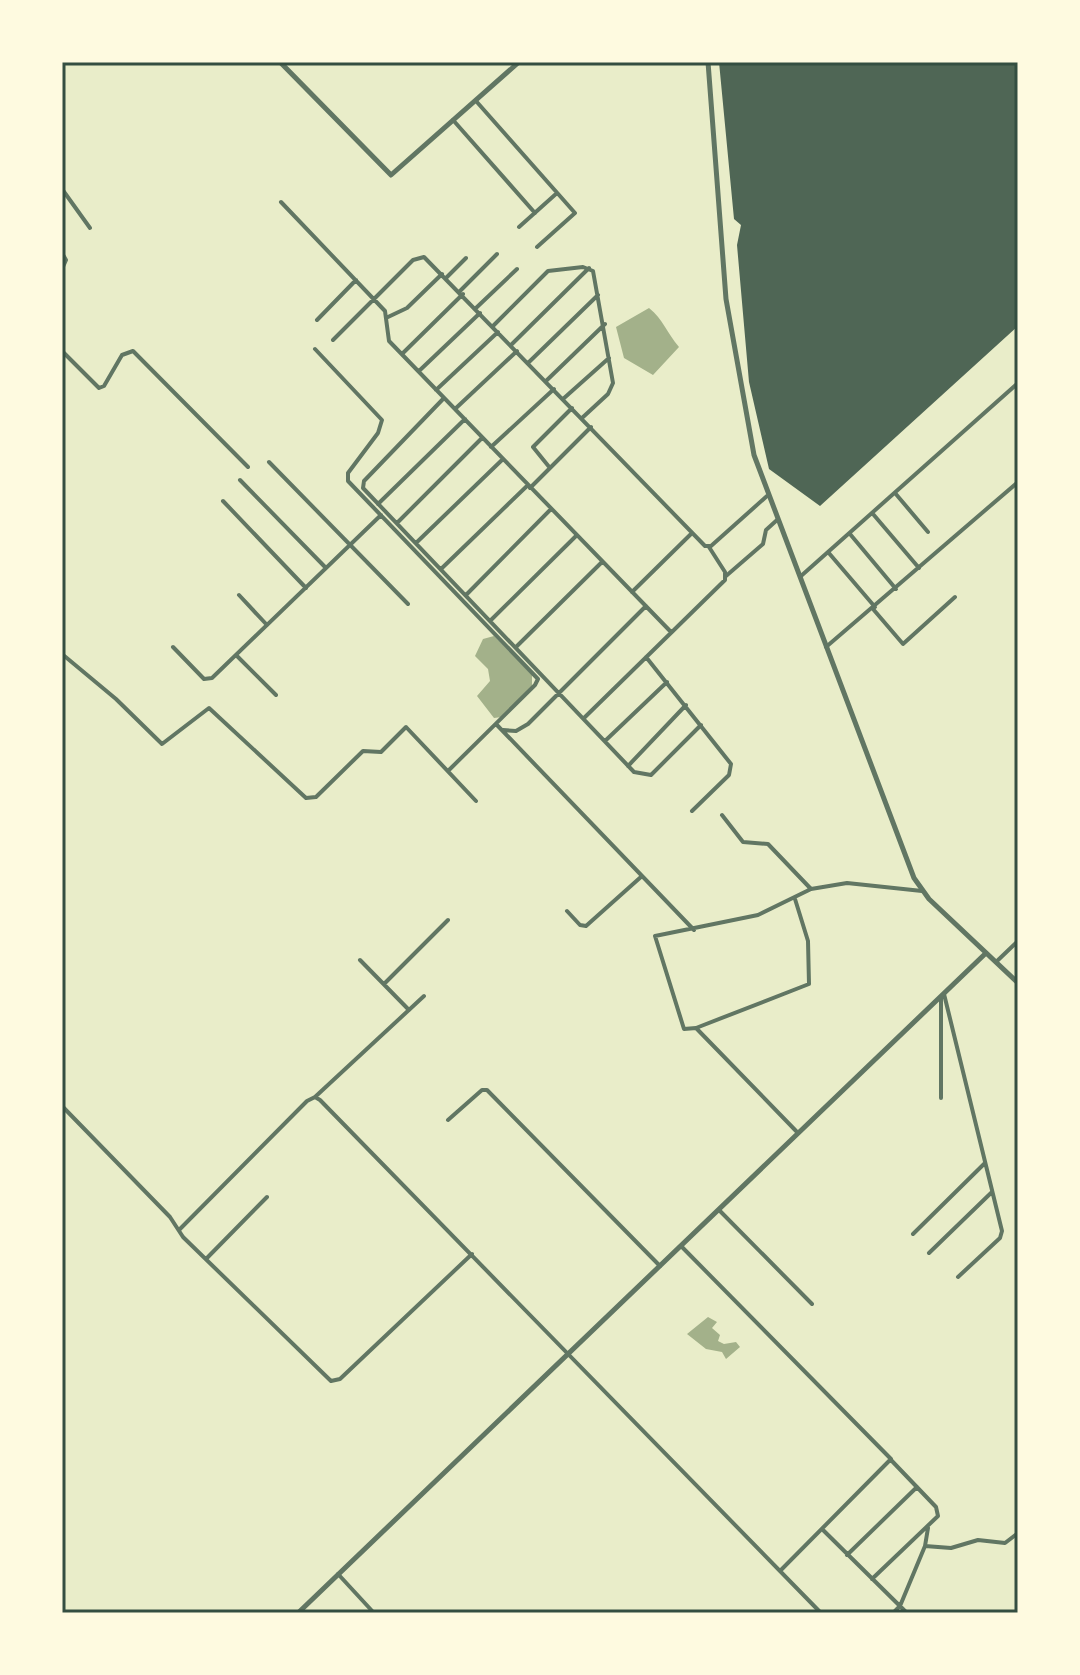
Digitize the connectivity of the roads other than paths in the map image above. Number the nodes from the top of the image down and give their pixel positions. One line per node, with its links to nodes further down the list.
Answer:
1 (280, 62): 5 (street)
2 (519, 62): 4 (street)
3 (708, 62): 61 (street)
4 (475, 100): 5 (street); 7 (street)
5 (453, 120): 9 (street)
6 (62, 189): 11 (street)
7 (557, 193): 9 (street); 12 (street)
8 (281, 202): 20 (street)
9 (535, 213): 10 (street)
10 (519, 227)
11 (90, 228)
12 (537, 247)
13 (62, 253): 17 (street)
14 (497, 254): 21 (street)
15 (466, 258): 19 (street)
16 (589, 268): 22 (street); 29 (street); 32 (street)
17 (62, 269)
18 (517, 269): 24 (street)
19 (444, 276): 21 (street); 23 (street); 26 (street)
20 (356, 280): 23 (street); 27 (street)
21 (461, 293): 24 (street); 36 (street)
22 (599, 294): 28 (street); 38 (street)
23 (374, 299): 26 (street); 31 (street)
24 (476, 308): 25 (street)
25 (480, 313): 29 (street); 39 (street)
26 (388, 317): 36 (street)
27 (317, 320)
28 (605, 324): 37 (street); 40 (street)
29 (493, 326): 30 (street)
30 (498, 332): 32 (street); 43 (street)
31 (333, 340)
32 (511, 345): 35 (street)
33 (315, 349): 66 (street)
34 (62, 351): 55 (street)
35 (517, 351): 38 (street); 47 (street)
36 (402, 354): 39 (street)
37 (610, 357): 45 (street); 48 (street)
38 (528, 363): 40 (street)
39 (419, 371): 43 (street)
40 (546, 381): 42 (street)
41 (1018, 383): 60 (street)
42 (554, 389): 45 (street); 52 (street)
43 (436, 390): 44 (street)
44 (444, 398): 47 (street); 63 (street)
45 (563, 399): 46 (street)
46 (572, 408): 48 (street); 56 (street)
47 (455, 409): 49 (street)
48 (582, 418): 50 (street)
49 (465, 419): 51 (street); 63 (street)
50 (591, 427): 56 (street); 70 (street)
51 (482, 438): 52 (street); 68 (street)
52 (491, 447): 53 (street)
53 (503, 459): 59 (street); 73 (street)
54 (269, 462): 74 (street)
55 (248, 467)
56 (550, 468): 59 (street)
57 (240, 480): 78 (street)
58 (1018, 482): 79 (street)
59 (529, 486): 64 (street); 80 (street)
60 (895, 493): 65 (street); 69 (street)
61 (767, 496): 67 (street); 75 (street)
62 (223, 501): 83 (street)
63 (378, 504): 68 (street)
64 (551, 509): 72 (street); 87 (street)
65 (873, 514): 71 (street); 79 (street)
66 (381, 515): 74 (street); 106 (street)
67 (777, 520): 81 (street); 82 (street)
68 (397, 523): 73 (street)
69 (928, 532)
70 (692, 533): 75 (street); 85 (street)
71 (850, 534): 76 (street); 84 (street)
72 (577, 535): 77 (street); 92 (street)
73 (416, 543): 80 (street)
74 (350, 545): 78 (street); 89 (street)
75 (709, 547): 81 (street)
76 (828, 552): 82 (street); 91 (street)
77 (602, 562): 85 (street); 96 (street)
78 (326, 568): 83 (street)
79 (919, 568): 84 (street)
80 (441, 569): 87 (street)
81 (726, 576): 94 (street)
82 (799, 578): 97 (street)
83 (306, 588): 93 (street)
84 (896, 589): 91 (street)
85 (632, 592): 90 (street)
86 (239, 595): 93 (street)
87 (466, 595): 92 (street)
88 (955, 597): 91 (street)
89 (408, 604)
90 (646, 606): 94 (street); 102 (street)
91 (874, 608): 97 (street)
92 (491, 620): 96 (street)
93 (267, 625): 99 (street)
94 (671, 632): 100 (street)
95 (173, 647): 99 (street)
96 (516, 647): 102 (street)
97 (826, 647): 117 (street)
98 (62, 654): 111 (street)
99 (236, 655): 103 (street)
100 (646, 657): 101 (street); 105 (street)
101 (667, 682): 104 (street); 109 (street)
102 (560, 692): 105 (street); 108 (street)
103 (276, 695)
104 (686, 705): 107 (street); 110 (street)
105 (584, 718): 109 (street)
106 (496, 724): 108 (street); 111 (street)
107 (701, 725): 110 (street); 113 (street)
108 (501, 729): 115 (street)
109 (605, 741): 110 (street)
110 (628, 766)
111 (449, 770): 112 (street)
112 (476, 801)
113 (692, 811)
114 (722, 815): 116 (street)
115 (642, 876): 119 (street); 121 (street)
116 (811, 889): 117 (street); 118 (street)
117 (922, 891): 123 (street)
118 (795, 899): 121 (street); 131 (street)
119 (567, 911)
120 (448, 920): 127 (street)
121 (694, 930): 131 (street)
122 (1018, 941): 125 (street)
123 (986, 953): 125 (street); 128 (street)
124 (360, 960): 127 (street)
125 (996, 962): 126 (street)
126 (1018, 983)
127 (384, 984): 130 (street)
128 (942, 995): 133 (street); 136 (street); 137 (street)
129 (424, 996): 130 (street)
130 (409, 1010): 132 (street)
131 (696, 1028): 136 (street)
132 (315, 1097): 141 (street); 145 (street)
133 (941, 1098)
134 (62, 1106): 141 (street)
135 (448, 1120): 147 (street)
136 (798, 1133): 140 (street)
137 (985, 1163): 138 (street); 142 (street)
138 (992, 1192): 144 (street); 148 (street)
139 (267, 1197): 146 (street)
140 (719, 1210): 143 (street); 149 (street)
141 (179, 1230): 146 (street)
142 (913, 1234)
143 (681, 1246): 147 (street); 151 (street)
144 (929, 1253)
145 (472, 1254): 146 (street); 150 (street)
146 (206, 1259)
147 (660, 1266): 150 (street)
148 (958, 1277)
149 (812, 1304)
150 (567, 1354): 158 (street); 159 (street)
151 (891, 1459): 152 (street); 154 (street)
152 (917, 1487): 153 (street); 157 (street)
153 (928, 1526): 156 (street); 160 (street)
154 (822, 1530): 157 (street); 158 (street)
155 (1018, 1533): 156 (street)
156 (925, 1546): 161 (street)
157 (847, 1555): 160 (street)
158 (780, 1571): 164 (street)
159 (338, 1574): 162 (street); 163 (street)
160 (872, 1579): 161 (street)
161 (900, 1606): 165 (street); 166 (street)
162 (298, 1613)
163 (374, 1613)
164 (821, 1613)
165 (893, 1613)
166 (907, 1613)

